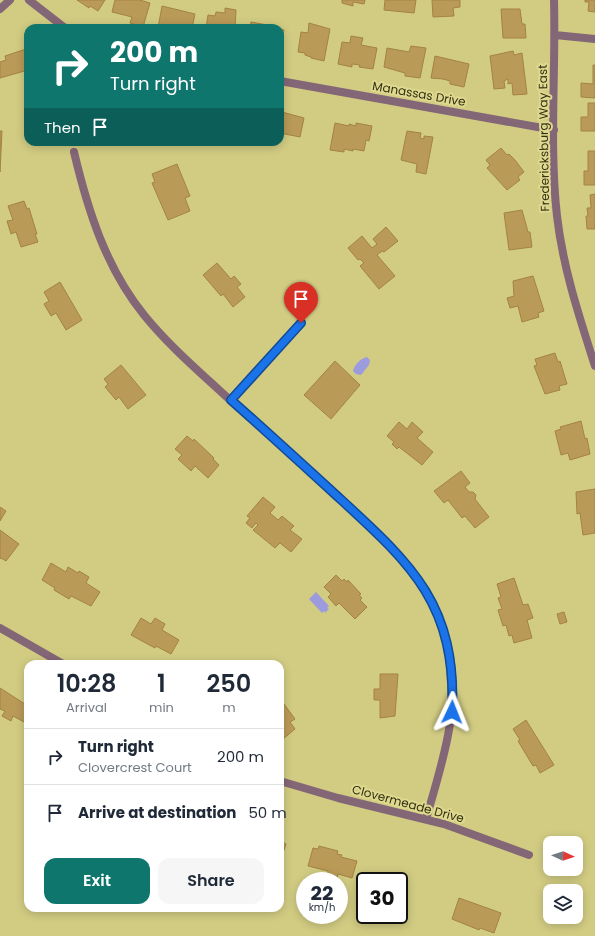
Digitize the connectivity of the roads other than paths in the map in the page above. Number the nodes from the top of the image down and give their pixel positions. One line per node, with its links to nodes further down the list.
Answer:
1 (10, 0): 4 (street)
2 (29, 0): 5 (street)
3 (554, 0): 6 (street, Fredericksburg Way East)
4 (0, 9)
5 (60, 24)
6 (555, 35): 7 (street); 9 (street, Fredericksburg Way East)
7 (595, 39)
8 (284, 82): 9 (street, Manassas Drive)
9 (554, 130): 12 (street, Fredericksburg Way East)
10 (74, 152): 13 (street)
11 (301, 323): 13 (street)
12 (595, 366)
13 (231, 400): 17 (street)
14 (0, 628): 15 (street)
15 (56, 660)
16 (284, 782): 17 (street, Clovermeade Drive)
17 (426, 819): 18 (street, Clovermeade Drive)
18 (529, 855)

